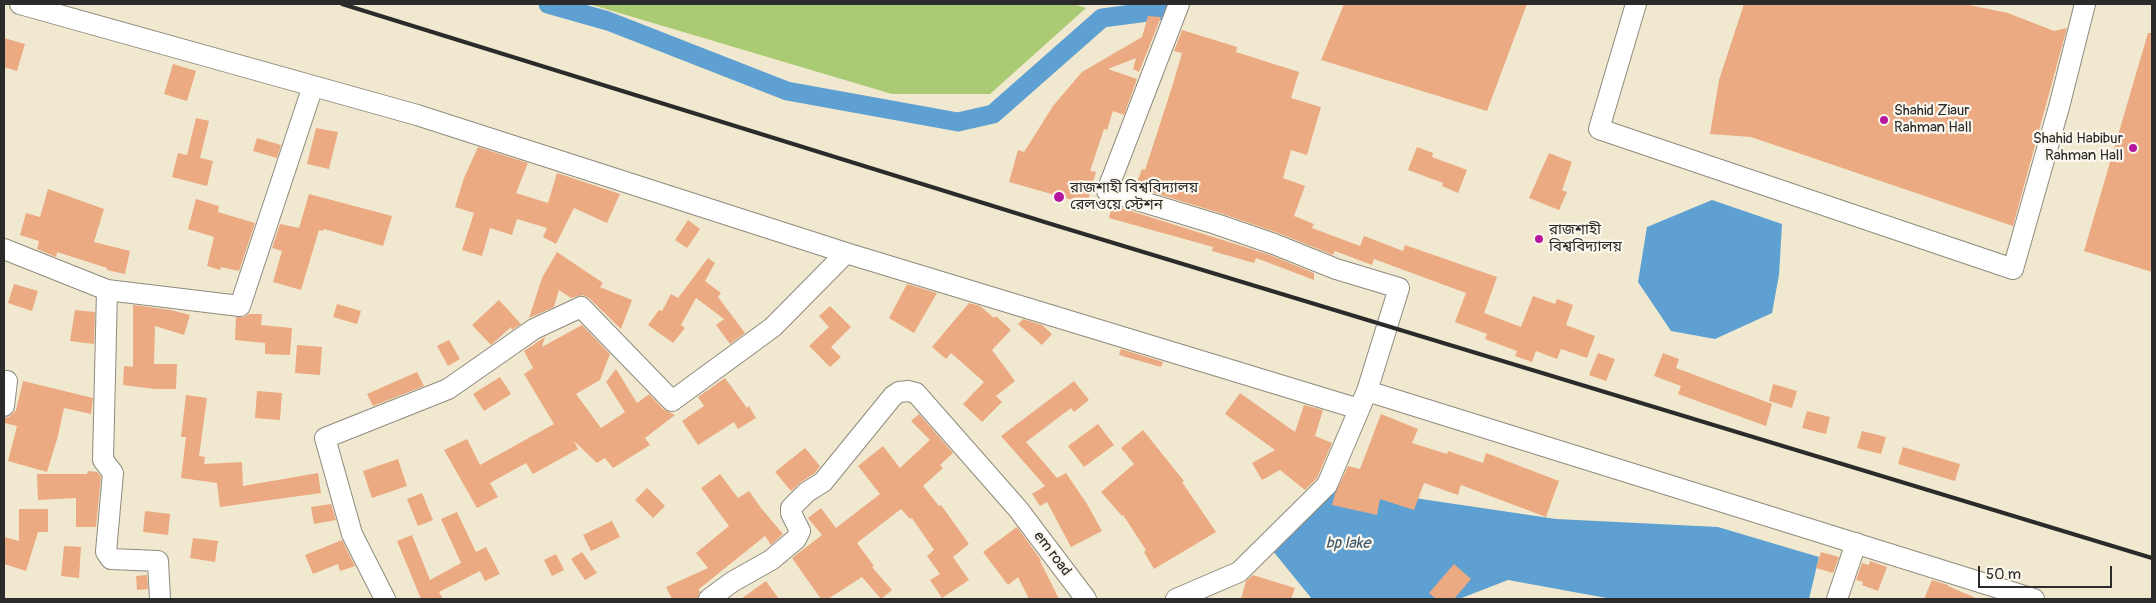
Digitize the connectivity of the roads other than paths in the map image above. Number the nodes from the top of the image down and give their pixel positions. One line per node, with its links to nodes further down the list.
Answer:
1 (20, 4): 5 (street)
2 (1179, 4): 10 (street)
3 (1636, 4): 4 (street)
4 (2085, 4)
5 (313, 86): 7 (street); 8 (street)
6 (4, 249): 8 (street)
7 (846, 253): 12 (street); 15 (street)
8 (107, 290): 14 (street)
9 (7, 382): 11 (street)
10 (1367, 391): 12 (street); 13 (street)
11 (4, 406)
12 (1359, 410): 18 (street)
13 (1856, 543): 19 (street); 20 (street)
14 (160, 599)
15 (385, 599)
16 (709, 599): 17 (street, em road)
17 (1086, 599)
18 (1176, 599)
19 (1837, 599)
20 (2034, 599)

